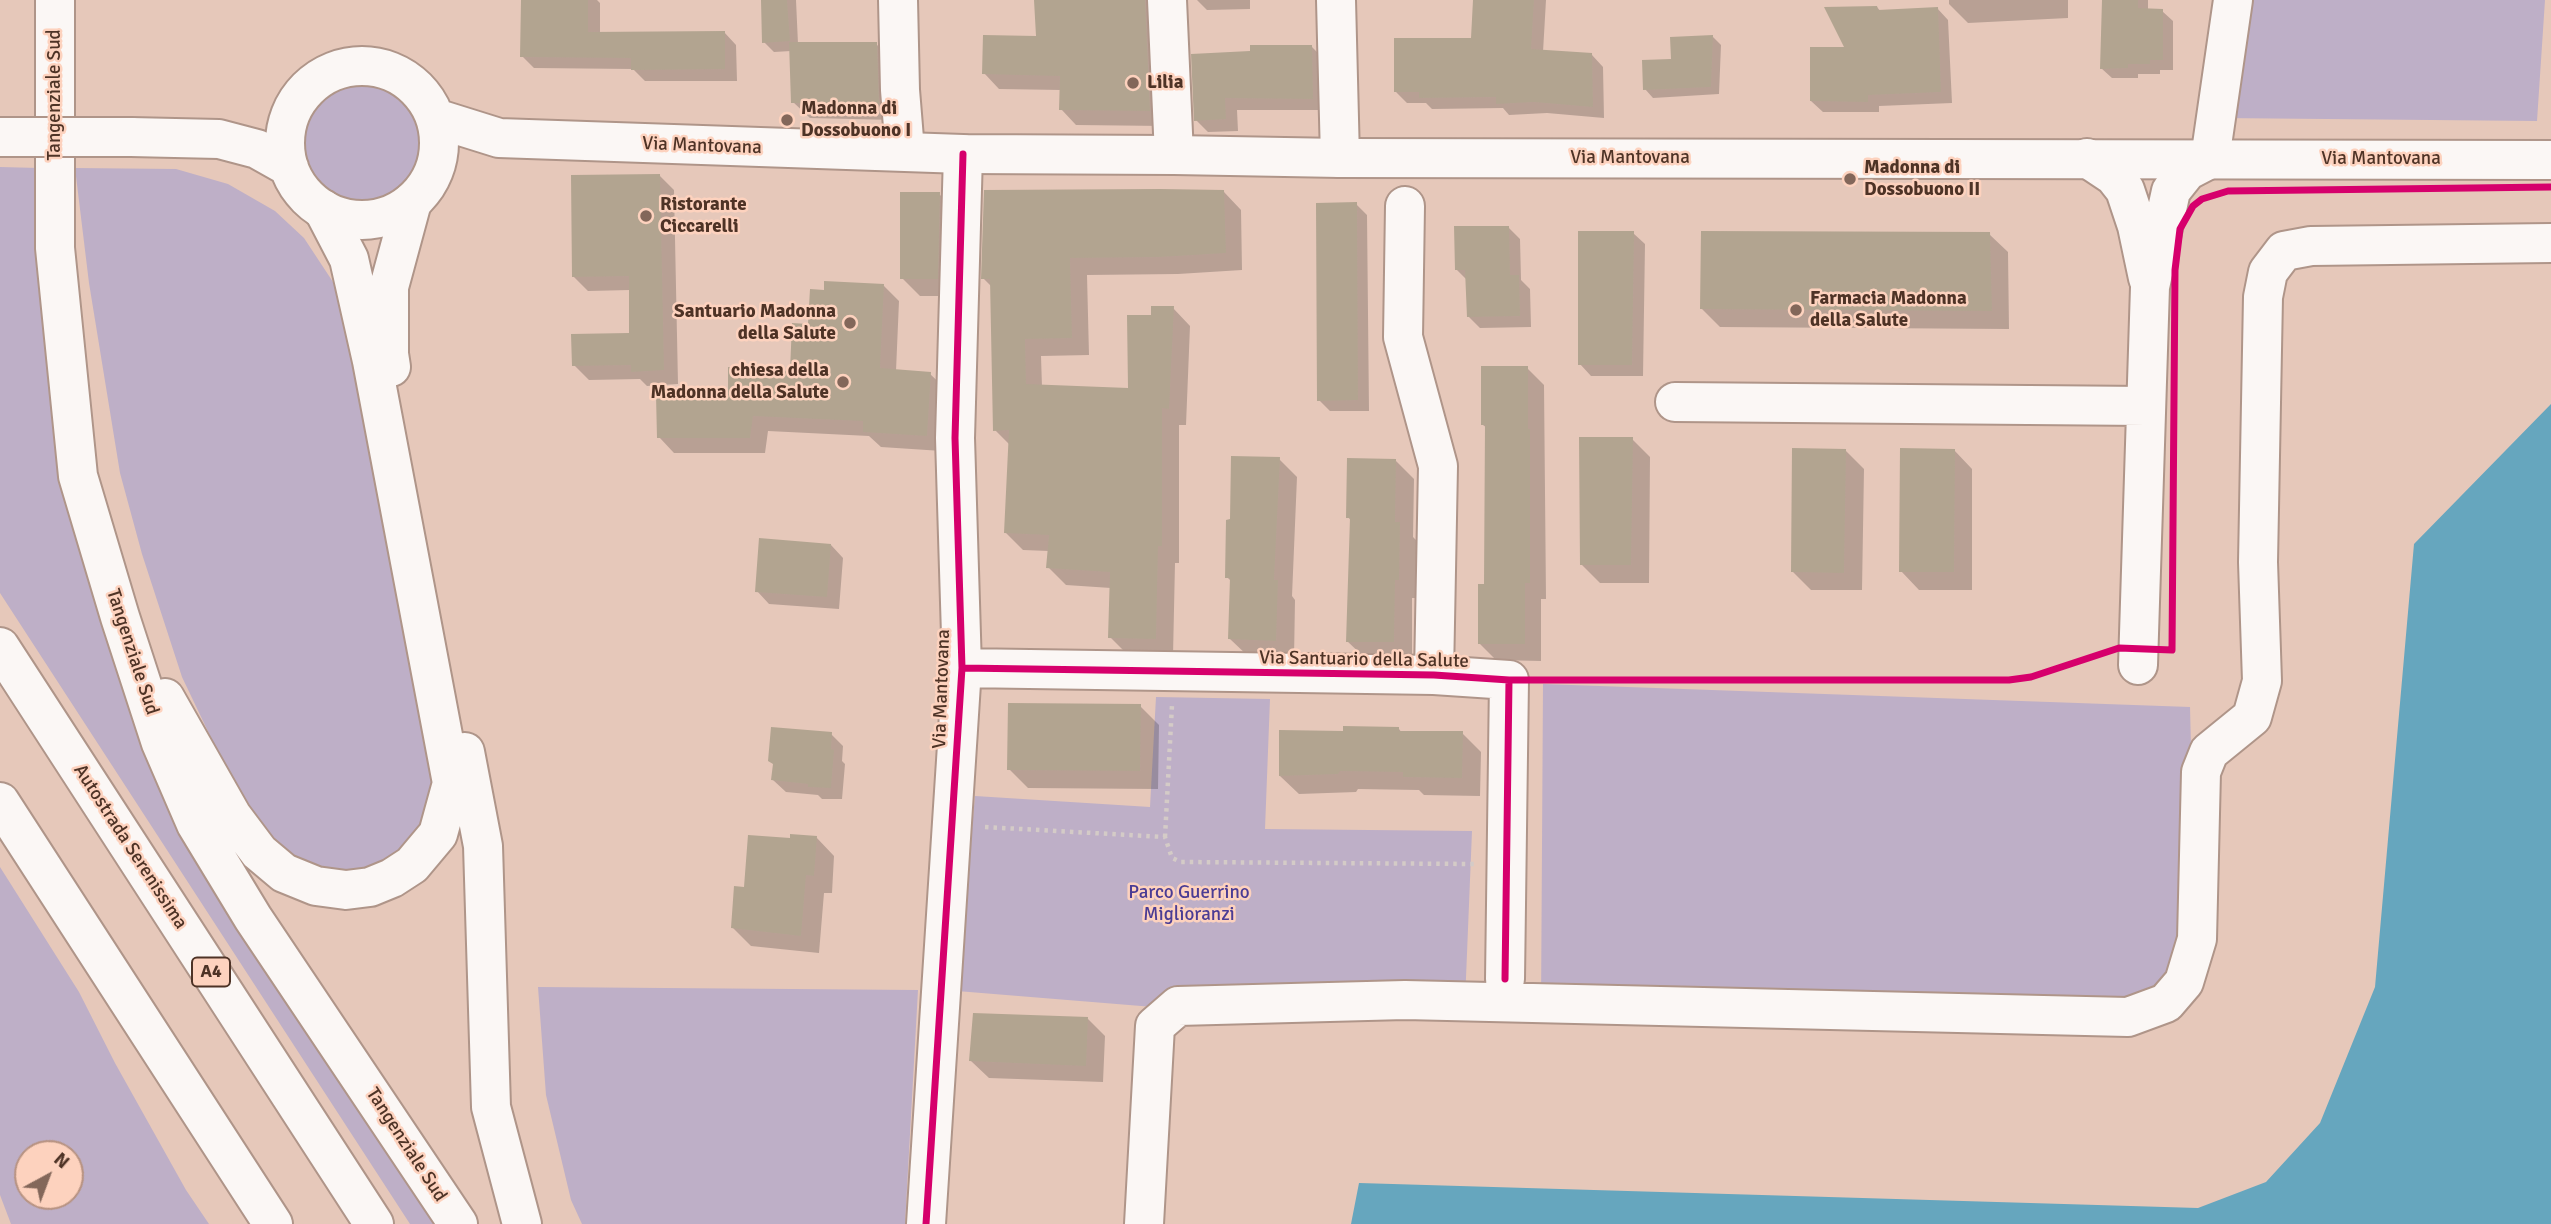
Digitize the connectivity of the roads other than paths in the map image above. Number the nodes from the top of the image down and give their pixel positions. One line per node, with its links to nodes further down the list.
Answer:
1 (55, 0): 25 (main road, Tangenziale Sud)
2 (898, 0): 10 (main road)
3 (1167, 0): 12 (main road)
4 (1336, 0): 13 (main road)
5 (2233, 0): 15 (main road)
6 (292, 113): 8 (main road); 9 (main road); 17 (main road)
7 (0, 137): 9 (main road, bridge)
8 (437, 137): 10 (main road, Via Mantovana); 18 (main road)
9 (219, 139): 17 (main road)
10 (905, 151): 11 (main road, Via Mantovana)
11 (963, 154): 12 (main road, Via Mantovana); 28 (main road, Via Mantovana)
12 (1174, 155): 13 (main road, Via Mantovana)
13 (1340, 158): 14 (main road, Via Mantovana)
14 (2087, 158): 15 (main road, Via Mantovana); 22 (main road)
15 (2210, 159): 16 (main road, Via Mantovana); 22 (main road)
16 (2551, 160)
17 (289, 167): 20 (main road)
18 (412, 202): 20 (main road); 35 (main road)
19 (1405, 206): 29 (main road, Via Santuario della Salute)
20 (323, 209): 25 (main road)
21 (2551, 243): 37 (main road)
22 (2150, 287): 24 (main road)
23 (1675, 402): 24 (main road)
24 (2146, 406): 27 (main road)
25 (120, 617): 34 (main road, Tangenziale Sud)
26 (0, 647): 33 (main road, Autostrada Serenissima / A4)
27 (2138, 665)
28 (962, 668): 29 (main road, Via Santuario della Salute); 36 (main road, Via Mantovana)
29 (1434, 675): 31 (main road, Via Santuario della Salute)
30 (0, 802): 32 (main road)
31 (1505, 979)
32 (273, 1224)
33 (374, 1224)
34 (458, 1224)
35 (522, 1224)
36 (926, 1224)
37 (1144, 1224)

